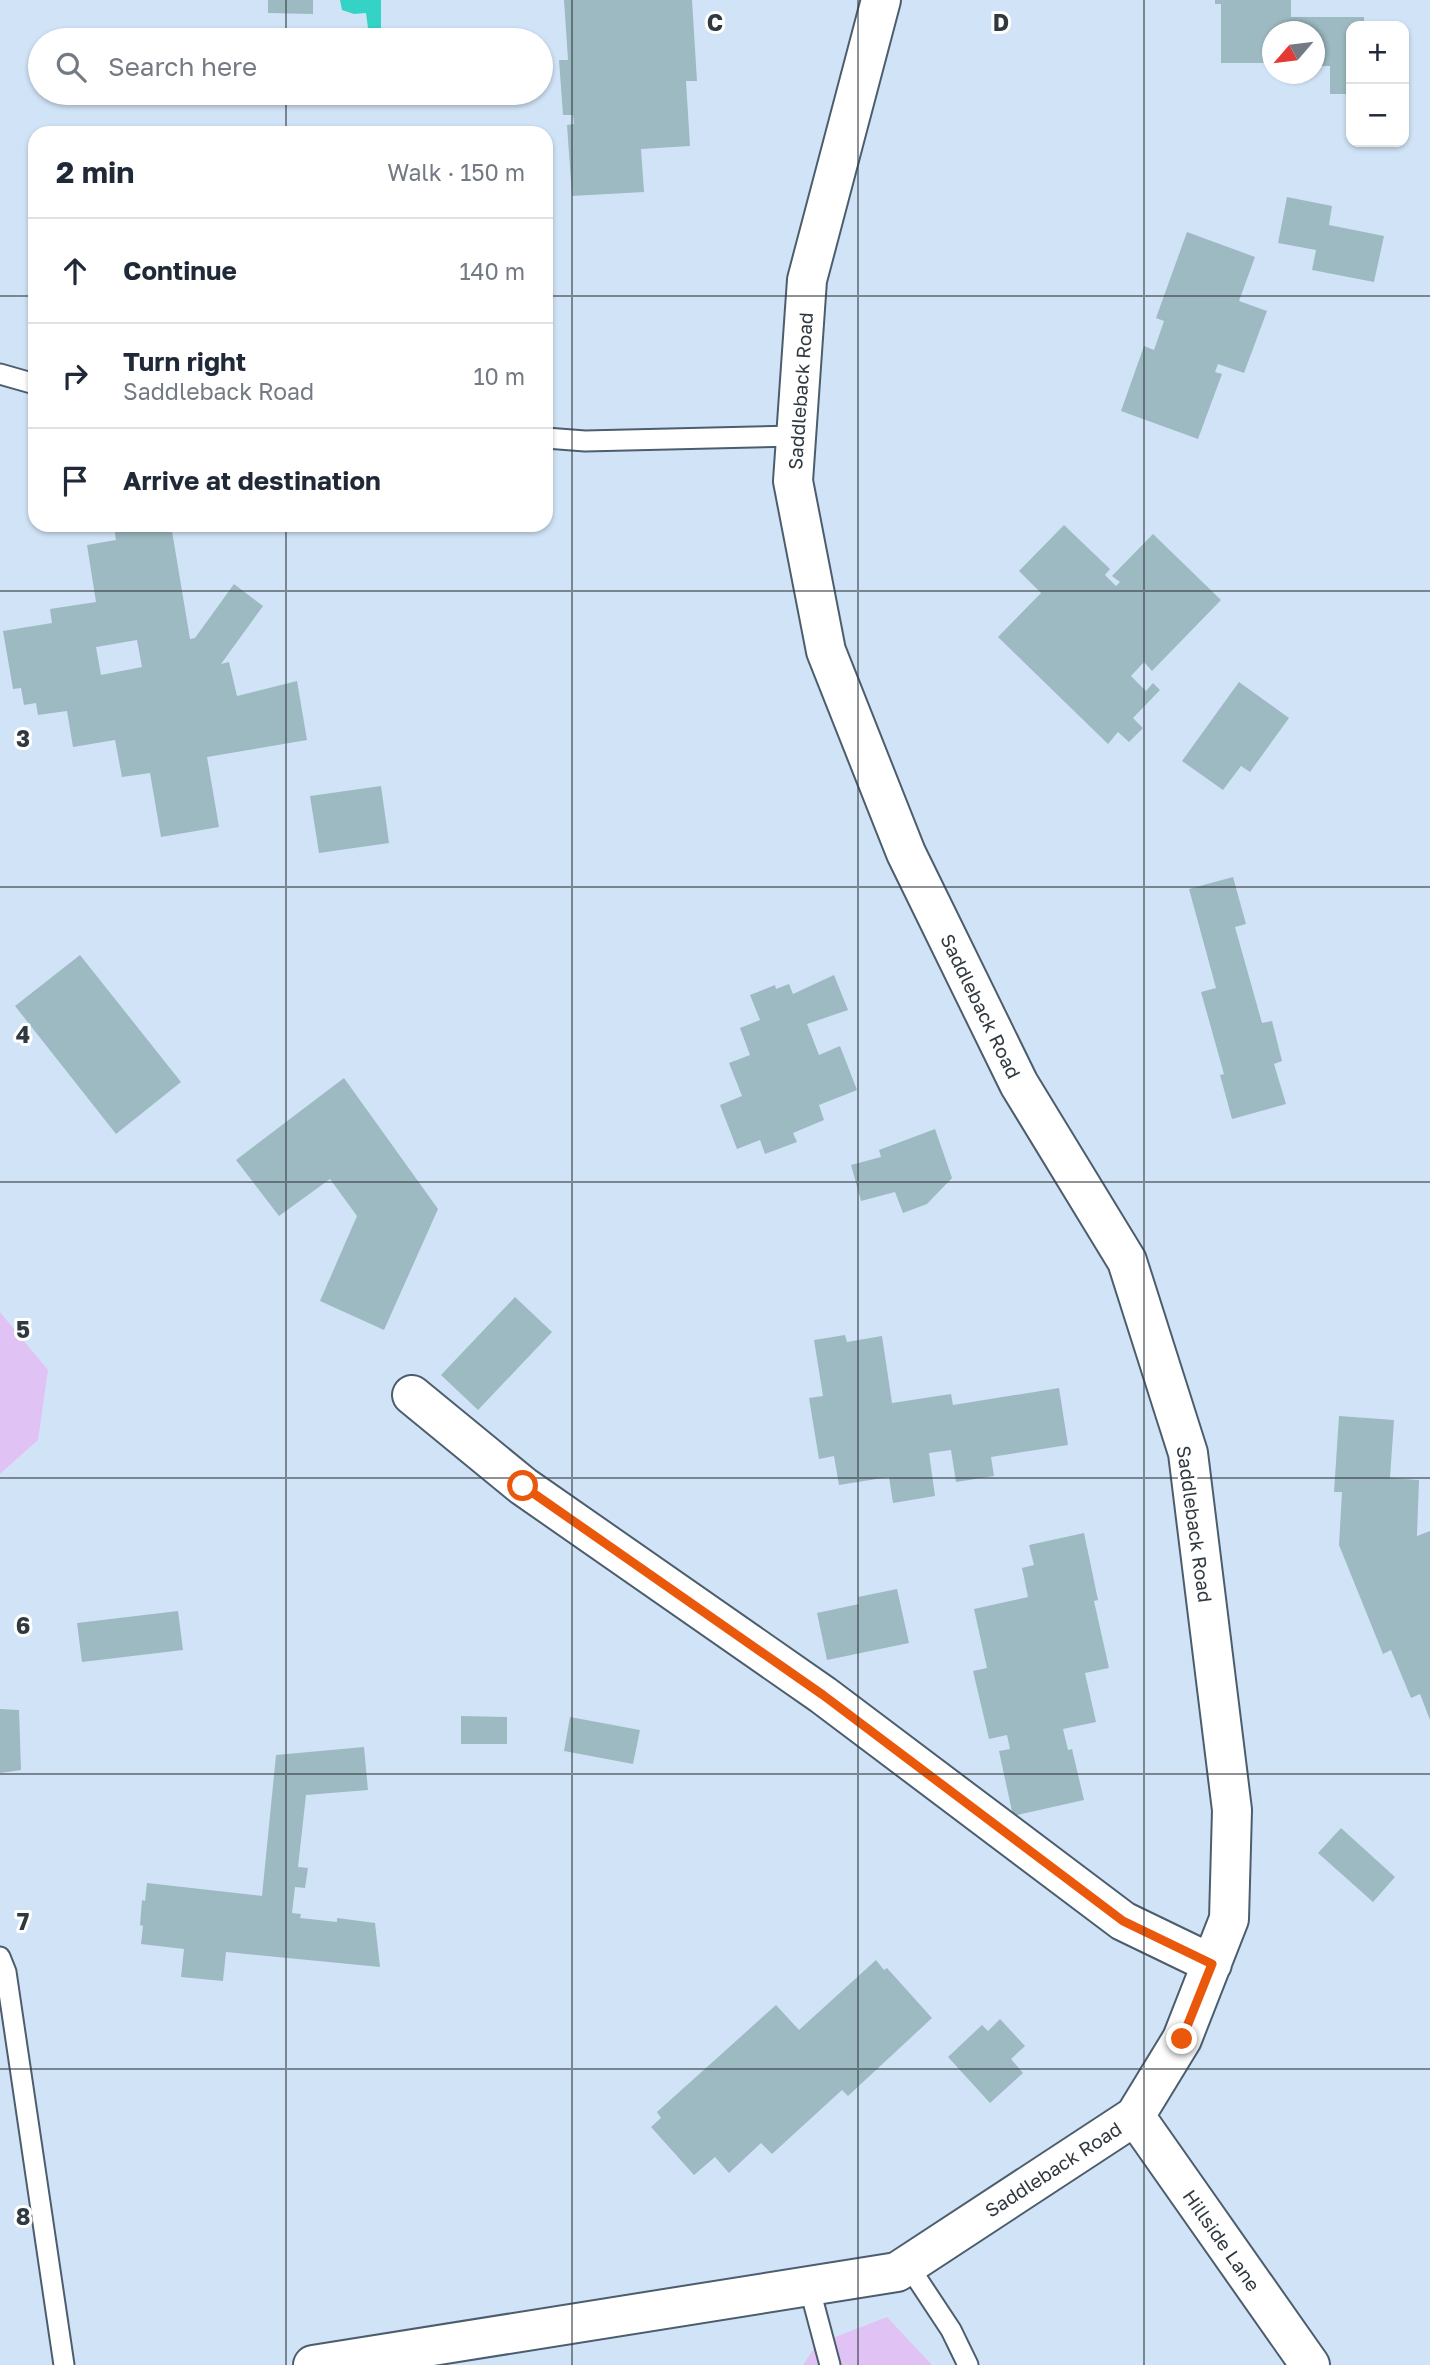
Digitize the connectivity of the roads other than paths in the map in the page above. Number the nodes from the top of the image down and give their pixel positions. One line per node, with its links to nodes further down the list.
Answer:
1 (881, 0): 4 (street, Saddleback Road)
2 (0, 374): 3 (lane)
3 (28, 382)
4 (796, 436): 5 (lane); 8 (street, Saddleback Road)
5 (553, 439)
6 (412, 1395): 8 (street)
7 (0, 1957): 12 (lane)
8 (1212, 1964): 9 (street, Saddleback Road)
9 (1135, 2116): 10 (street, Saddleback Road); 16 (street, Hillside Lane)
10 (908, 2265): 11 (street, Saddleback Road); 15 (lane)
11 (809, 2286): 13 (street, Saddleback Road); 14 (lane)
12 (64, 2365)
13 (313, 2365)
14 (830, 2365)
15 (968, 2365)
16 (1310, 2365)

